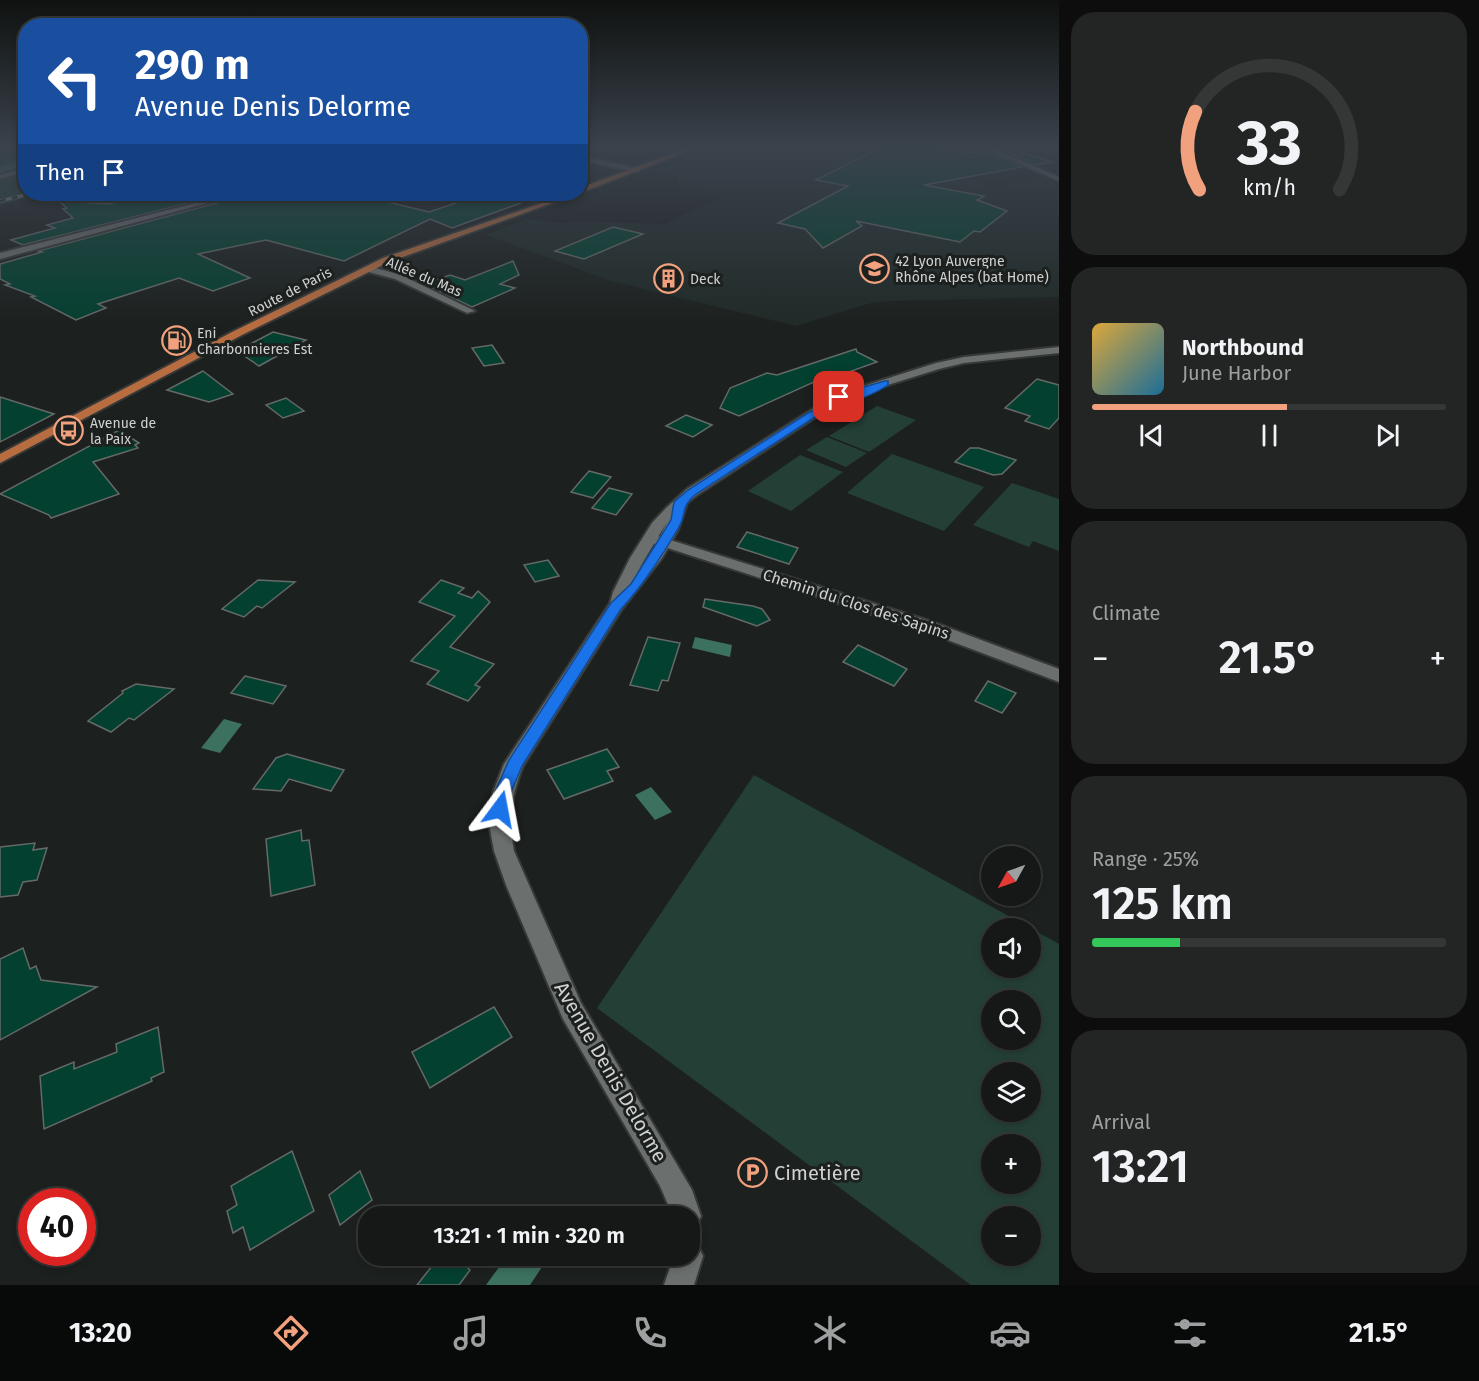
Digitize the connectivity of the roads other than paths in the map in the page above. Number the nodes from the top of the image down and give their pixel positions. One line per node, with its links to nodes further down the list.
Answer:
1 (191, 206): 3 (street)
2 (538, 206): 4 (main road, Route de Paris)
3 (0, 255)
4 (368, 269): 5 (street, Allée du Mas); 7 (main road, Route de Paris)
5 (470, 311)
6 (1059, 350): 8 (street, Avenue Denis Delorme)
7 (0, 459)
8 (657, 540): 9 (street, Chemin du Clos des Sapins); 10 (street, Avenue Denis Delorme)
9 (1059, 676)
10 (684, 1206)
11 (685, 1266): 12 (street)
12 (679, 1285)

